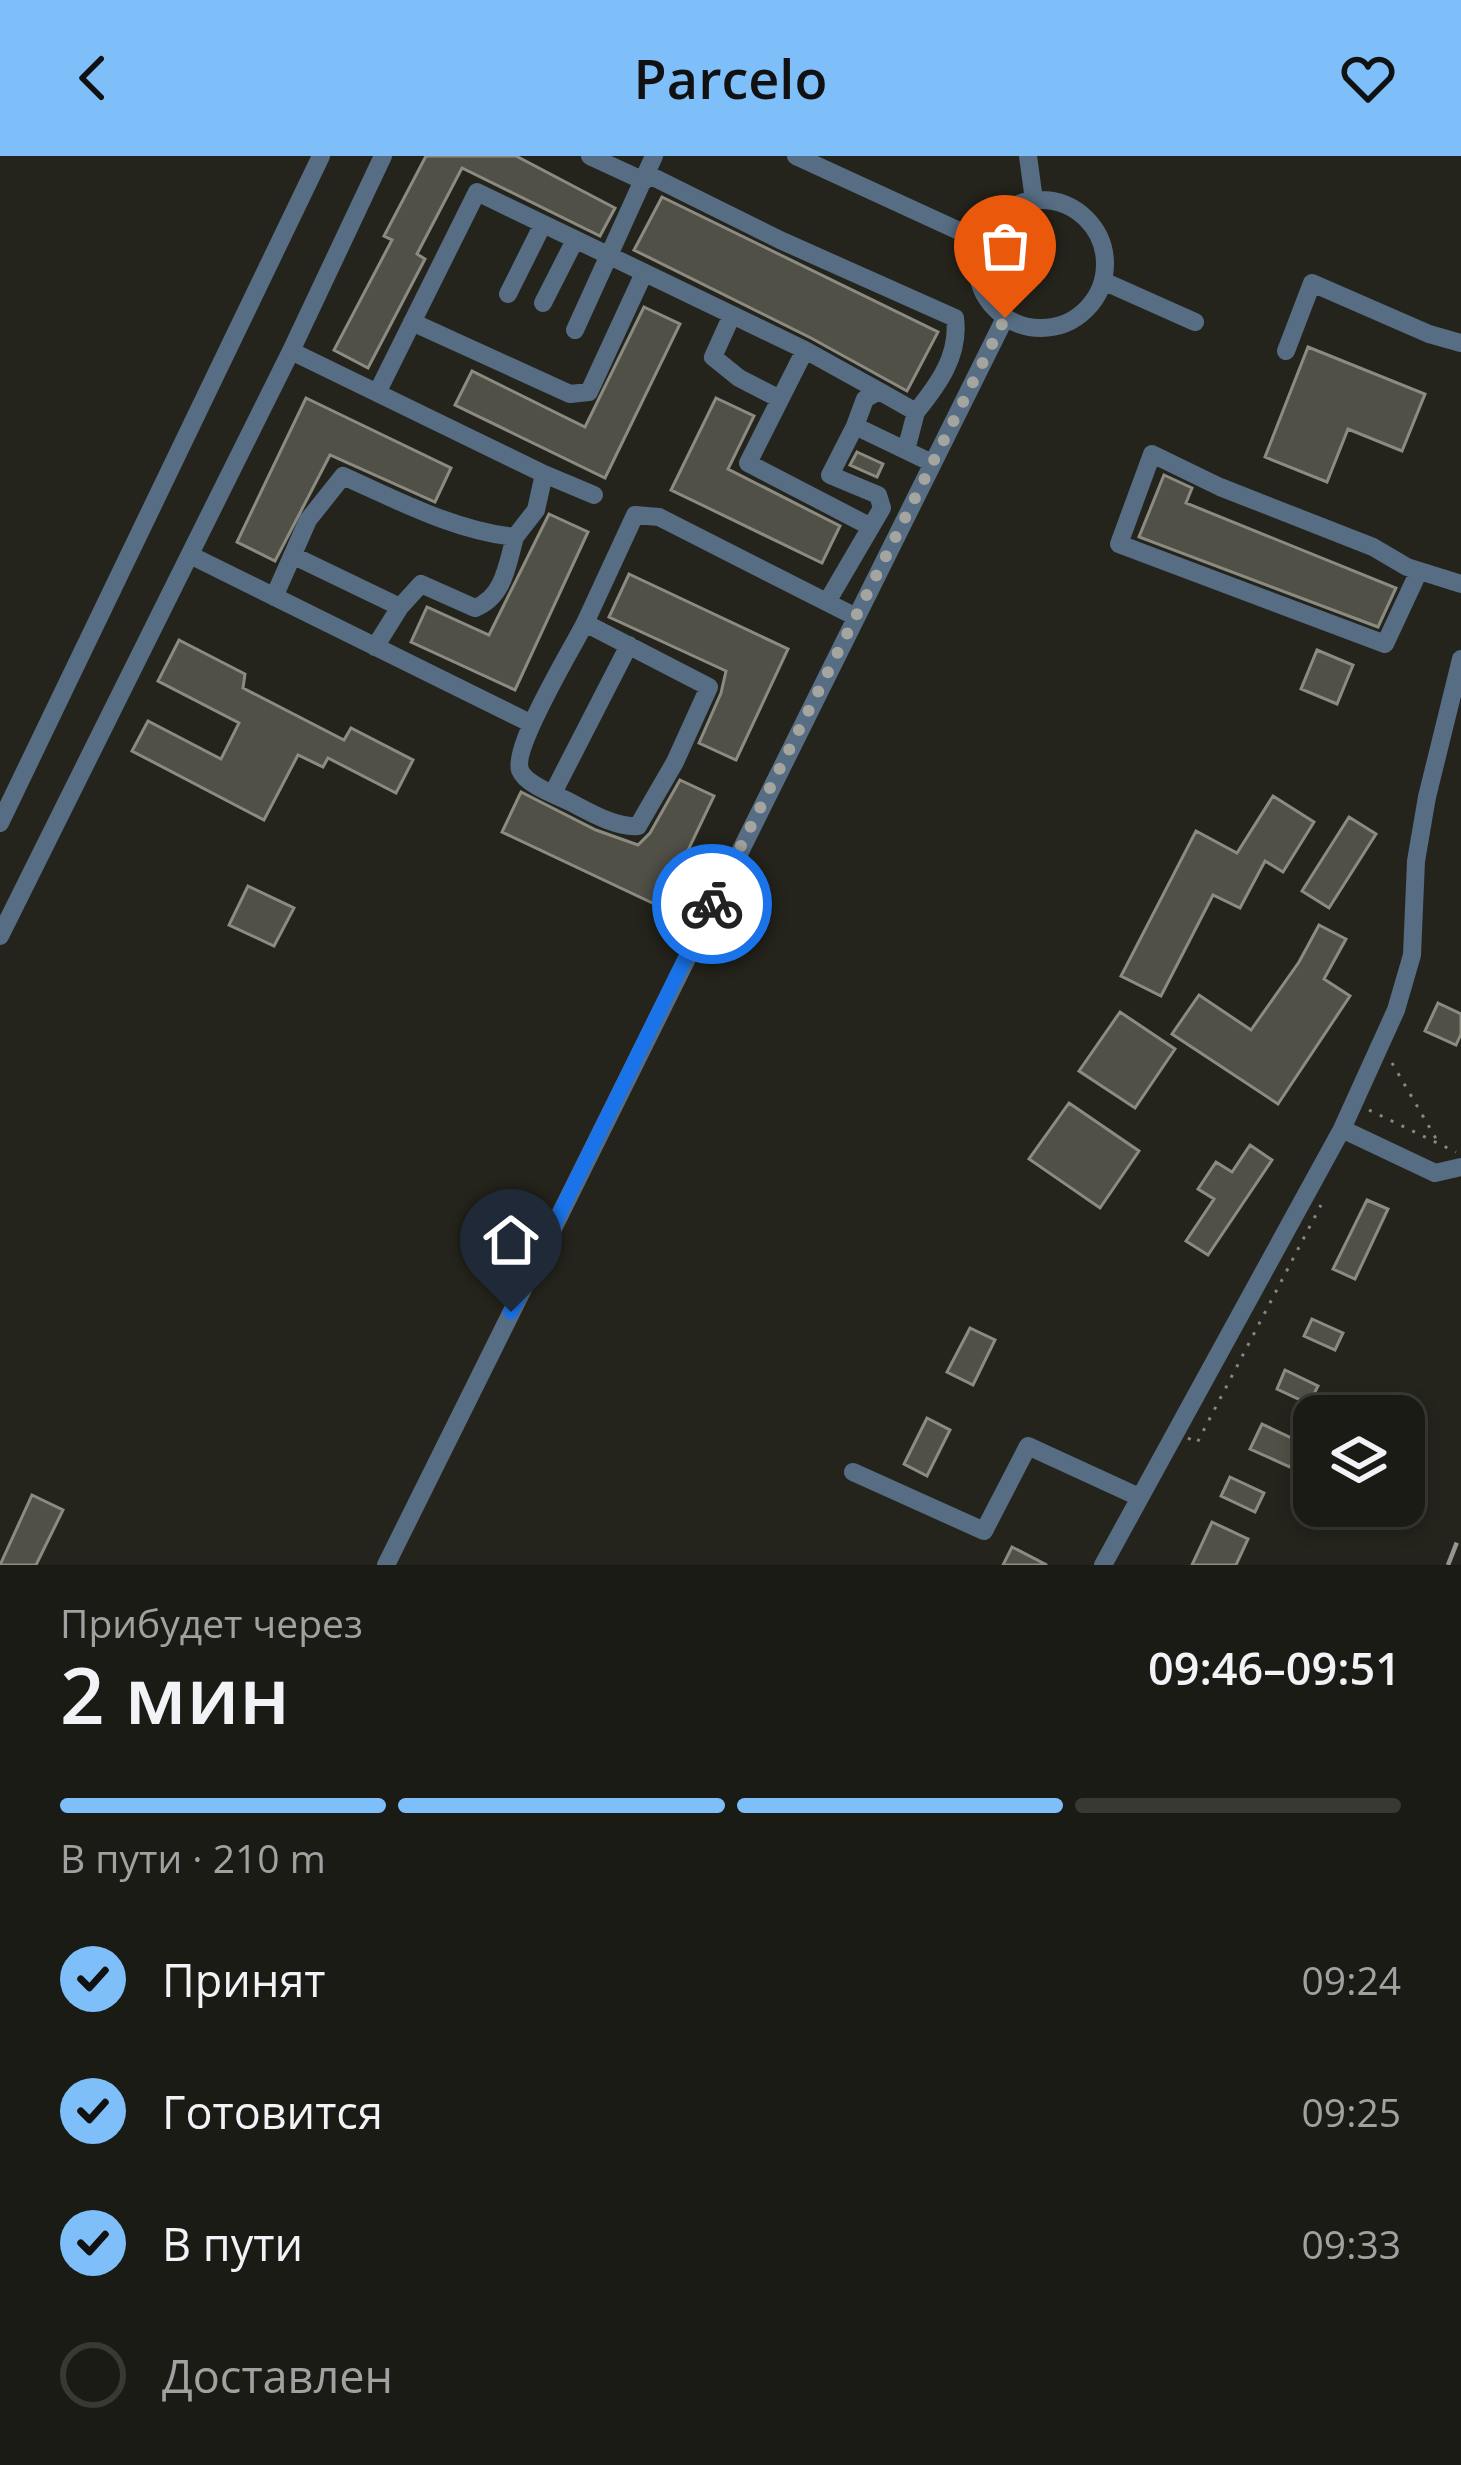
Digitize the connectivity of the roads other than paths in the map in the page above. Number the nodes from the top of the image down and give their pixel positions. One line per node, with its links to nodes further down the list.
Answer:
1 (321, 156): 52 (street)
2 (383, 156): 24 (street)
3 (590, 156): 6 (street)
4 (796, 156): 10 (street)
5 (1028, 156): 7 (street)
6 (648, 170): 11 (street); 28 (street)
7 (1034, 200): 10 (street); 13 (street)
8 (543, 224): 9 (street); 14 (street); 18 (street)
9 (575, 240): 11 (street); 15 (street)
10 (981, 241): 17 (street)
11 (609, 256): 12 (street); 20 (street)
12 (644, 273): 16 (street); 18 (street)
13 (1103, 281): 17 (street); 19 (street)
14 (508, 294)
15 (544, 304)
16 (732, 315): 22 (street); 27 (street)
17 (1005, 318): 31 (street)
18 (412, 322): 26 (street)
19 (1195, 322)
20 (575, 330)
21 (1461, 343): 23 (street)
22 (805, 350): 25 (street); 27 (street)
23 (1286, 350)
24 (292, 351): 26 (street); 38 (street)
25 (879, 391): 28 (street); 29 (street)
26 (377, 393): 32 (street)
27 (780, 398): 35 (street)
28 (916, 412): 30 (street)
29 (855, 426): 30 (street); 33 (street)
30 (906, 450): 31 (street)
31 (930, 462): 45 (street)
32 (544, 474): 34 (street); 37 (street)
33 (830, 476): 35 (street); 36 (street)
34 (594, 494)
35 (819, 500): 36 (street)
36 (871, 527): 43 (street)
37 (514, 537): 39 (street); 44 (street)
38 (190, 555): 42 (street); 53 (street)
39 (294, 556): 42 (street); 44 (street)
40 (1413, 569): 40 (street); 41 (street)
41 (1461, 584)
42 (274, 597): 48 (street)
43 (826, 602): 45 (street); 46 (street)
44 (400, 607): 48 (street)
45 (854, 616): 58 (street)
46 (585, 623): 47 (street); 50 (street)
47 (629, 645): 51 (street); 51 (street)
48 (375, 647): 50 (street)
49 (1461, 659): 54 (street)
50 (532, 724): 51 (street)
51 (553, 793)
52 (0, 824)
53 (0, 936)
54 (1342, 1130): 55 (street); 57 (street)
55 (1461, 1167)
56 (854, 1472): 57 (street)
57 (1139, 1497): 59 (street)
58 (386, 1565)
59 (1103, 1565)

